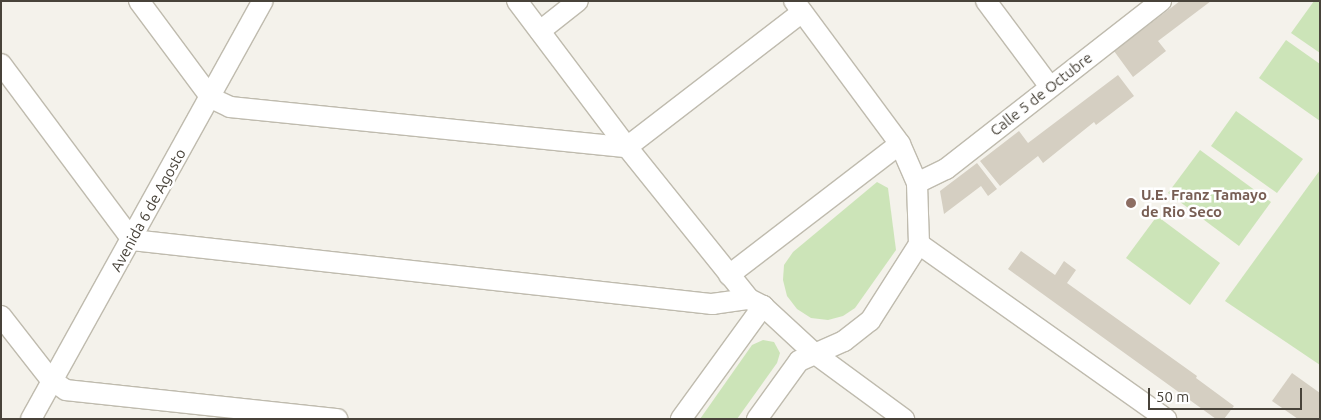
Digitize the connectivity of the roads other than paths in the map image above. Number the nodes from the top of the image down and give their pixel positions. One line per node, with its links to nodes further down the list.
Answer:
1 (139, 1): 11 (street)
2 (263, 1): 11 (street, Avenida 6 de Agosto)
3 (517, 1): 8 (street)
4 (578, 1): 8 (street)
5 (986, 1): 10 (street)
6 (1162, 1): 10 (street, Calle 5 de Octubre)
7 (798, 6): 12 (street); 13 (street)
8 (540, 31): 13 (street)
9 (1, 64): 15 (street)
10 (1050, 87): 14 (street, Calle 5 de Octubre)
11 (210, 98): 13 (street); 15 (street, Avenida 6 de Agosto)
12 (900, 144): 14 (street); 17 (street)
13 (627, 147): 17 (street)
14 (917, 183): 16 (street)
15 (132, 240): 18 (street); 21 (street, Avenida 6 de Agosto)
16 (919, 244): 20 (street); 27 (street)
17 (728, 275): 18 (street)
18 (756, 302): 20 (street); 24 (street)
19 (1, 316): 21 (street)
20 (814, 353): 25 (street); 26 (street)
21 (51, 380): 22 (street, Avenida 6 de Agosto); 23 (street)
22 (31, 419)
23 (337, 419)
24 (681, 419)
25 (757, 419)
26 (904, 419)
27 (1166, 419)

